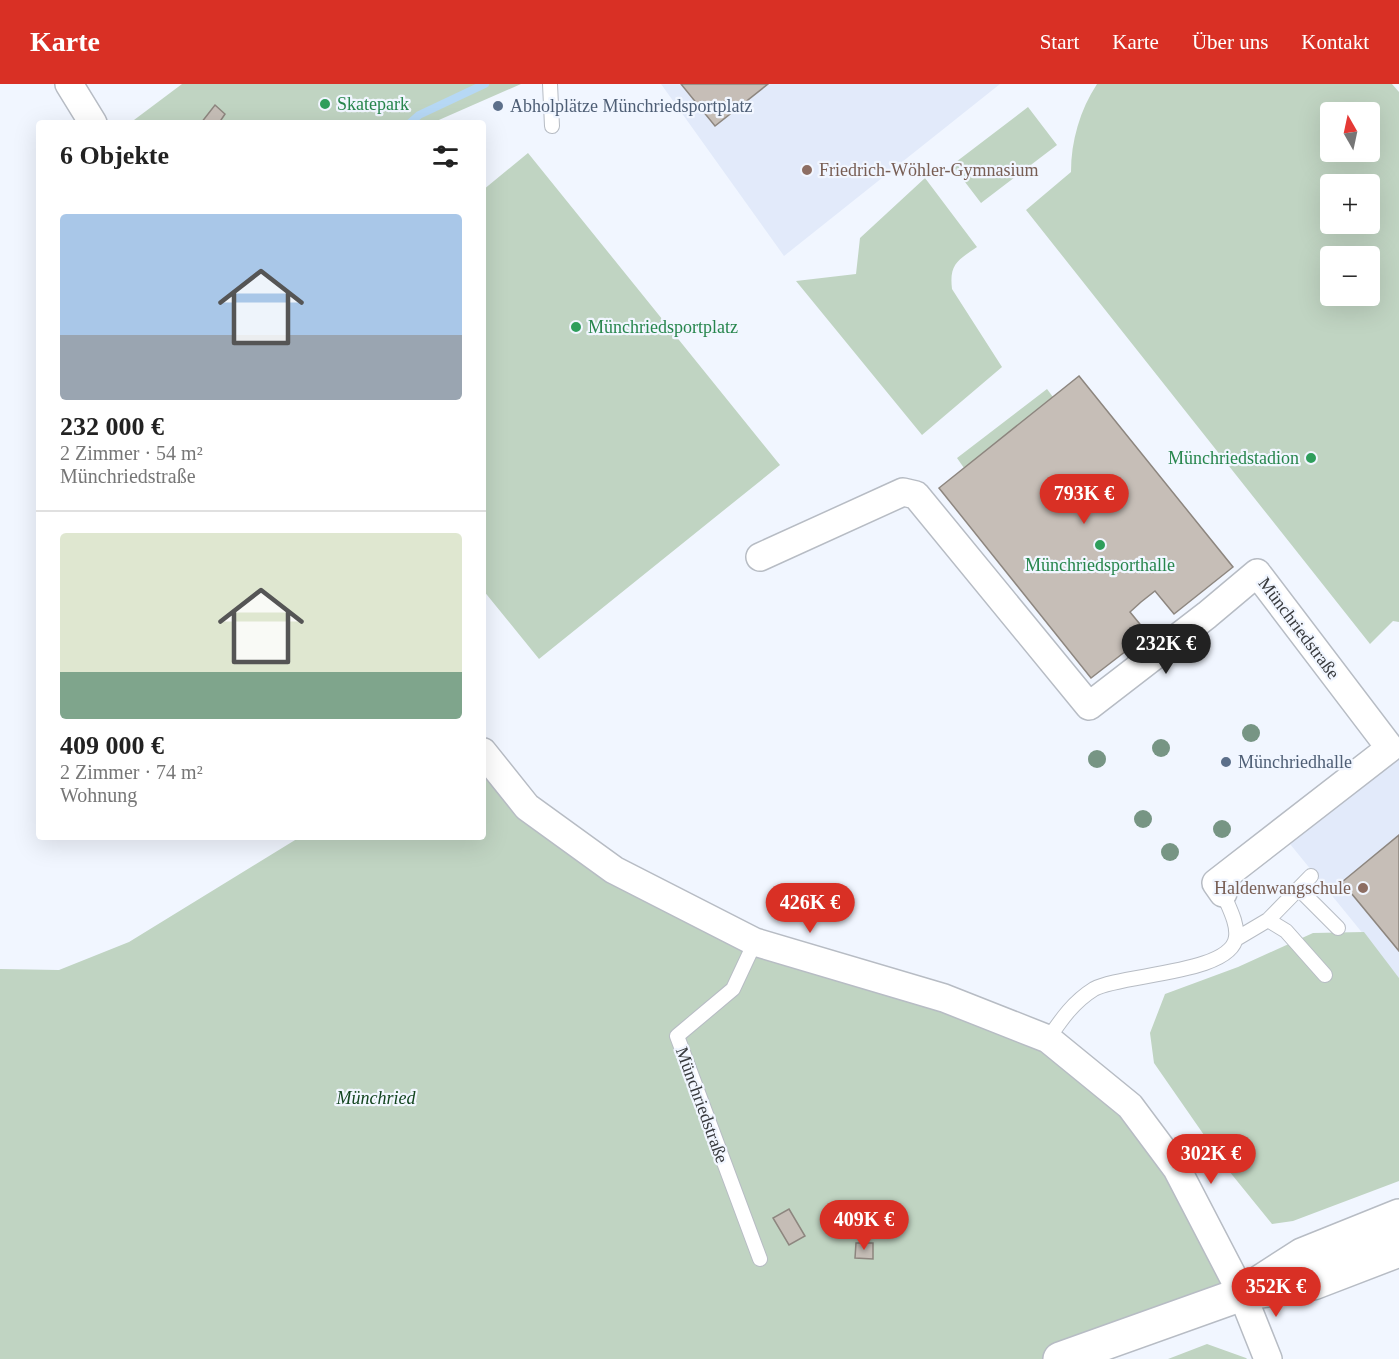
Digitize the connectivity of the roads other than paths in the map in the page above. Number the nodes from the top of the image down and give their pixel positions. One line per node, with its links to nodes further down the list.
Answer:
1 (69, 84): 3 (street)
2 (550, 84): 4 (lane)
3 (91, 120)
4 (552, 126)
5 (760, 557): 9 (street, Münchriedstraße)
6 (486, 756): 13 (street)
7 (1311, 876): 8 (lane)
8 (1299, 889): 10 (lane); 11 (lane)
9 (1223, 893): 12 (lane, Münchriedstraße)
10 (1268, 920): 12 (lane); 14 (lane)
11 (1338, 928)
12 (1236, 939): 15 (lane)
13 (755, 942): 15 (street); 18 (lane, Münchriedstraße)
14 (1325, 975)
15 (1047, 1039): 19 (street)
16 (1399, 1216): 19 (main road)
17 (1399, 1251): 19 (main road)
18 (760, 1259)
19 (1242, 1294): 20 (main road); 21 (street)
20 (1060, 1359)
21 (1268, 1359)

